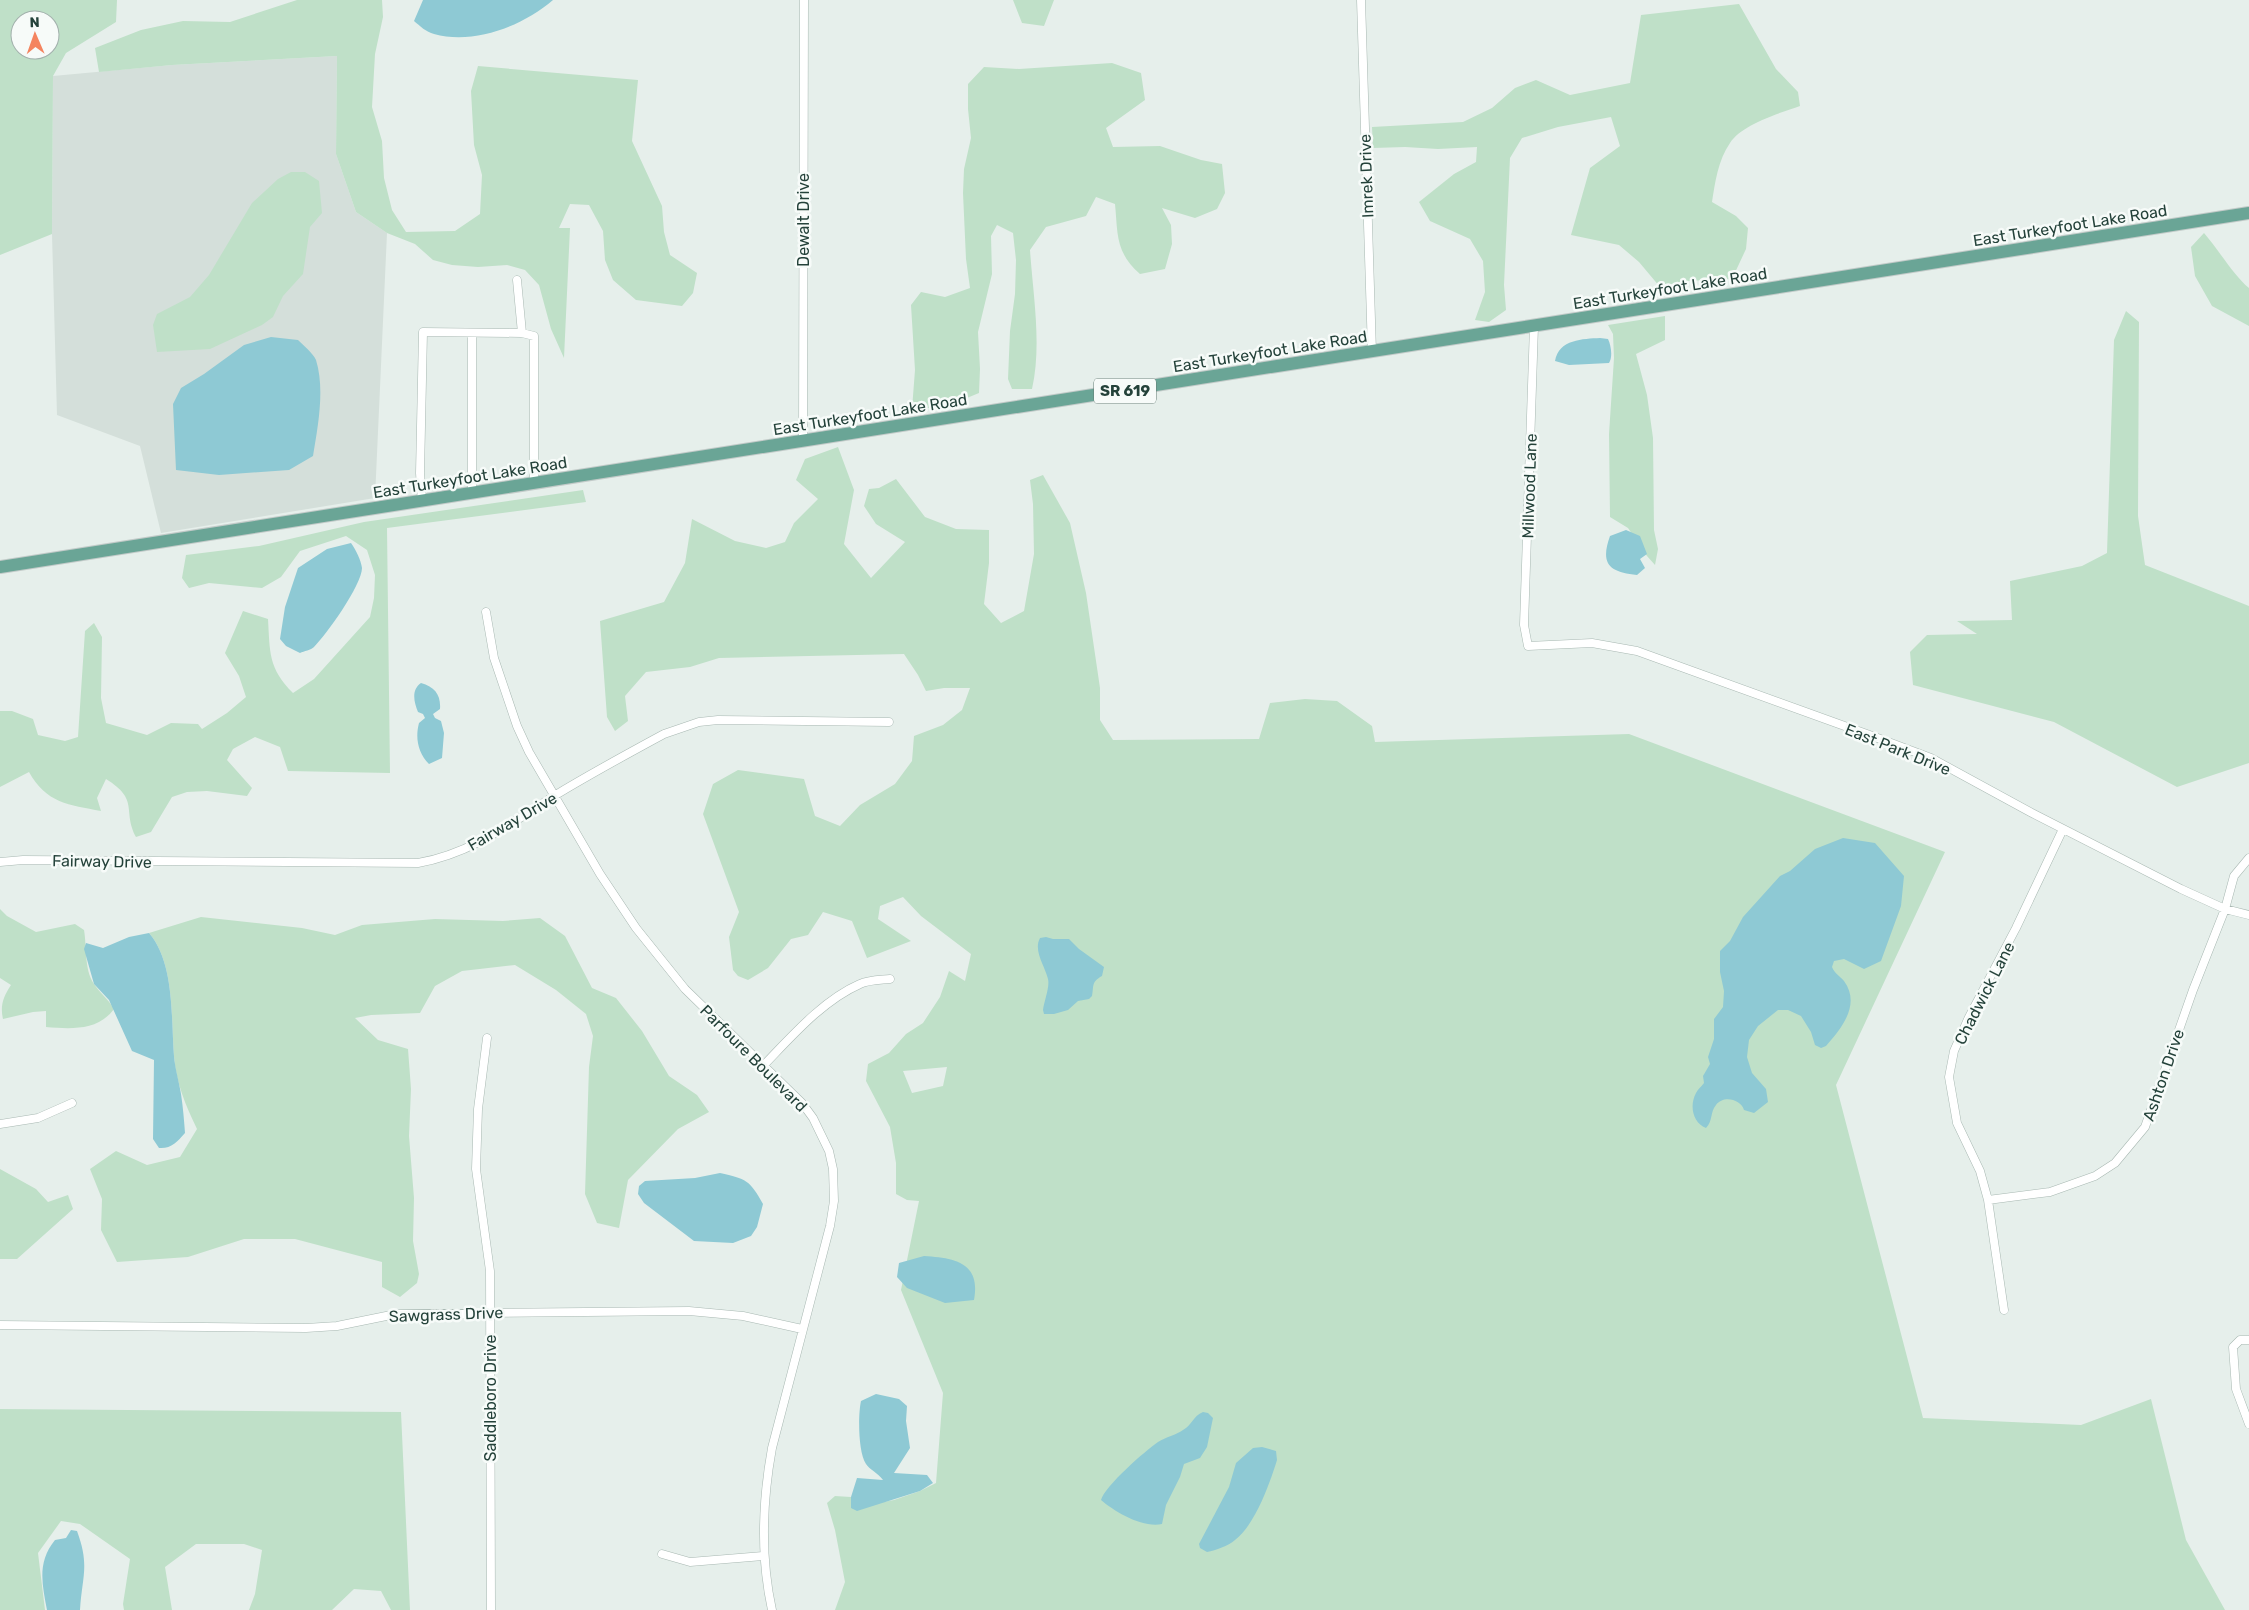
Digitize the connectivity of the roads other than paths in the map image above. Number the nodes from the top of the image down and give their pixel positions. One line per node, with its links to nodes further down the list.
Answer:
1 (804, 0): 9 (street, Dewalt Drive)
2 (1361, 0): 8 (street, Imrek Drive)
3 (2249, 214): 5 (main road, East Turkeyfoot Lake Road / SR 619)
4 (517, 280): 6 (street)
5 (1534, 326): 8 (main road, East Turkeyfoot Lake Road / SR 619); 15 (street, Millwood Lane)
6 (522, 333): 7 (street); 10 (street)
7 (472, 334): 11 (street); 12 (street)
8 (1372, 352): 9 (main road, East Turkeyfoot Lake Road / SR 619)
9 (803, 440): 10 (main road, East Turkeyfoot Lake Road / SR 619)
10 (534, 483): 11 (main road, East Turkeyfoot Lake Road / SR 619)
11 (472, 492): 12 (main road, East Turkeyfoot Lake Road / SR 619)
12 (422, 502): 13 (main road, East Turkeyfoot Lake Road / SR 619)
13 (0, 567)
14 (486, 612): 17 (street, Parfoure Boulevard)
15 (1528, 646): 18 (street, East Park Drive)
16 (889, 722): 17 (street, Fairway Drive)
17 (554, 796): 20 (street, Fairway Drive); 25 (street, Parfoure Boulevard)
18 (2063, 830): 21 (street, East Park Drive); 28 (street, Chadwick Lane)
19 (2249, 858): 21 (street, Ashton Drive)
20 (0, 862)
21 (2225, 909): 22 (street, East Park Drive); 28 (street, Ashton Drive)
22 (2249, 915)
23 (890, 979): 25 (street)
24 (487, 1038): 30 (street, Saddleboro Drive)
25 (763, 1066): 32 (street, Parfoure Boulevard)
26 (72, 1103): 27 (street)
27 (0, 1124)
28 (1988, 1200): 29 (street, Chadwick Lane)
29 (2004, 1310)
30 (490, 1312): 31 (street, Sawgrass Drive); 32 (street, Sawgrass Drive); 37 (street, Saddleboro Drive)
31 (0, 1325)
32 (802, 1329): 36 (street, Parfoure Boulevard)
33 (2249, 1340): 34 (street)
34 (2249, 1424)
35 (662, 1554): 36 (street)
36 (763, 1556): 38 (street, Parfoure Boulevard)
37 (491, 1610)
38 (772, 1610)

